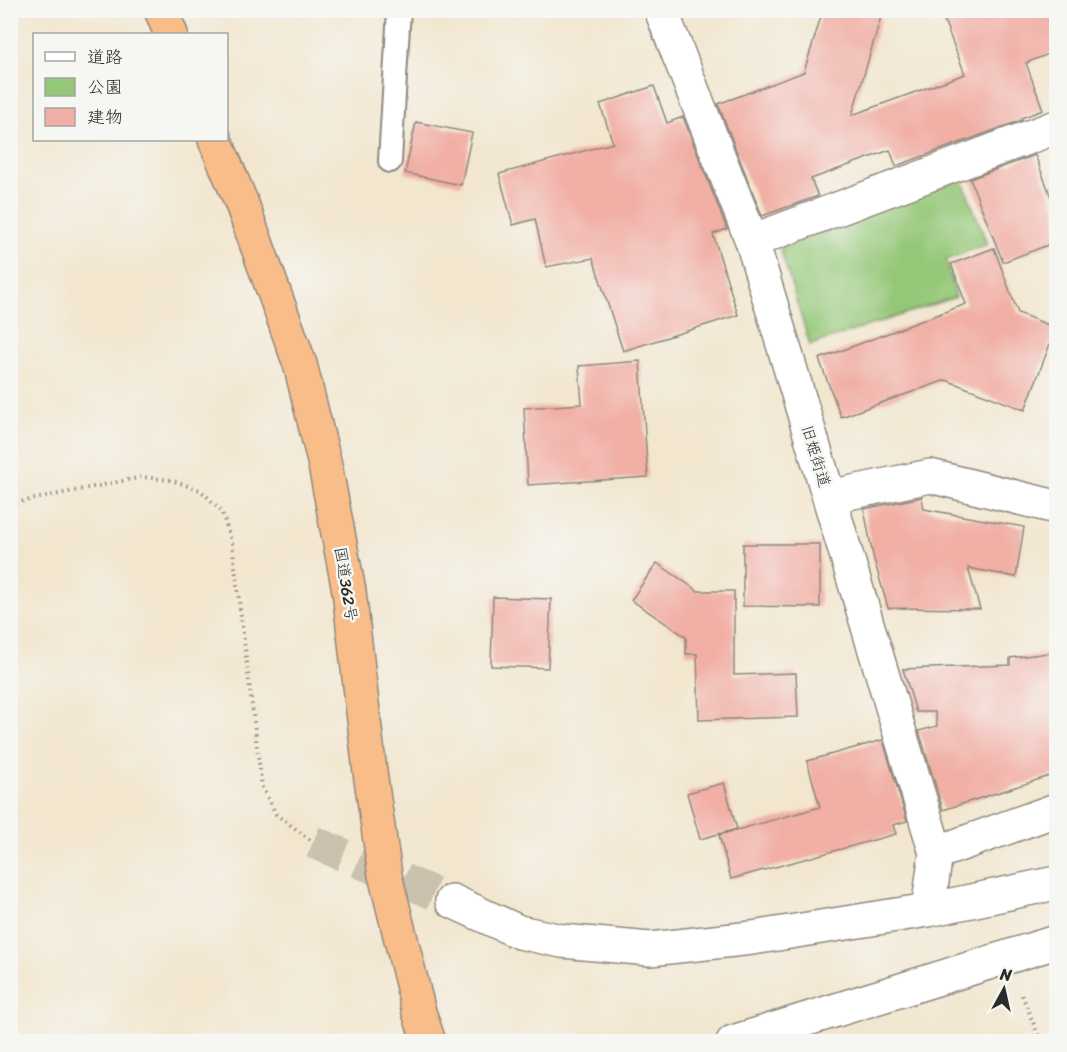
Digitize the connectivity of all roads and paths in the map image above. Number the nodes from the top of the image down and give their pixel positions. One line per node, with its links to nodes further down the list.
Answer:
1 (161, 10): 4 (highway)
2 (399, 10): 7 (lane)
3 (662, 10): 8 (street, 旧姫街道)
4 (171, 33)
5 (1056, 127): 8 (street)
6 (215, 141): 20 (highway, 国道362号)
7 (390, 161)
8 (752, 241): 9 (street, 旧姫街道)
9 (829, 496): 11 (street); 14 (street, 旧姫街道)
10 (10, 504): 13 (path)
11 (1056, 507)
12 (1056, 810): 14 (street)
13 (313, 842)
14 (936, 853): 17 (street, 旧姫街道)
15 (1056, 882): 17 (street)
16 (452, 901): 17 (street)
17 (928, 910)
18 (1056, 942): 19 (street)
19 (1007, 957): 21 (street); 22 (path)
20 (429, 1041)
21 (734, 1041)
22 (1041, 1041)

